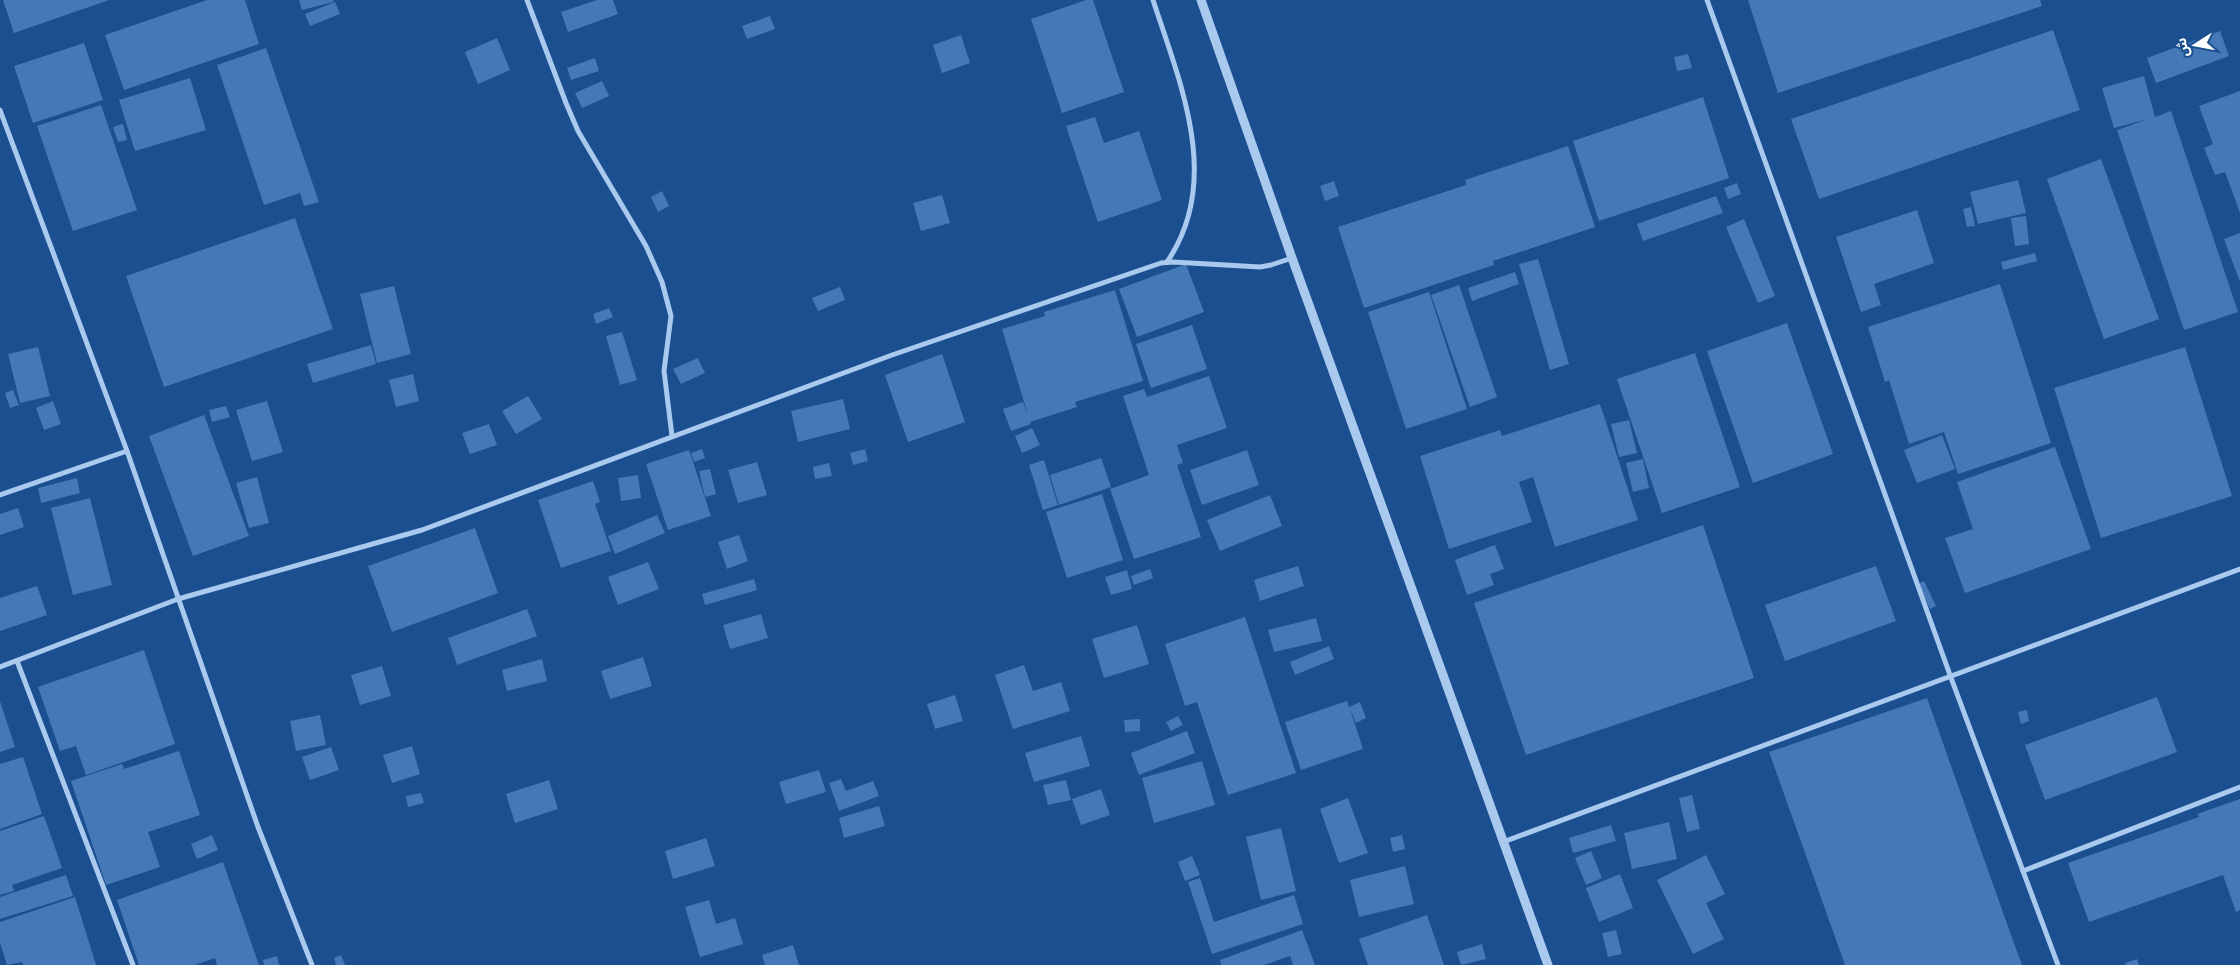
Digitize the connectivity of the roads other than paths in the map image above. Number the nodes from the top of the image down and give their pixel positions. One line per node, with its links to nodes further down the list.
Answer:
1 (527, 0): 8 (street)
2 (1153, 0): 7 (street)
3 (1201, 0): 6 (street)
4 (1707, 0): 15 (street)
5 (0, 110): 9 (street)
6 (1292, 258): 7 (street); 17 (street)
7 (1167, 262): 8 (street)
8 (672, 436): 12 (street)
9 (127, 451): 10 (street); 12 (street)
10 (0, 496)
11 (2240, 569): 15 (street)
12 (178, 599): 13 (street); 20 (street)
13 (17, 660): 14 (street); 19 (street)
14 (0, 667)
15 (1950, 675): 17 (street); 18 (street)
16 (2240, 787): 18 (street)
17 (1503, 842): 21 (street)
18 (2023, 872): 22 (street)
19 (133, 965)
20 (312, 965)
21 (1548, 965)
22 (2058, 965)

